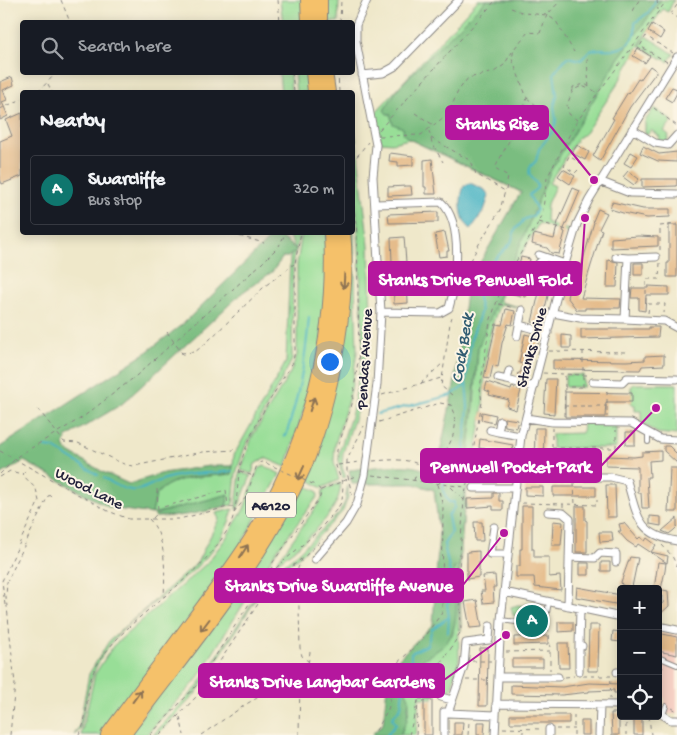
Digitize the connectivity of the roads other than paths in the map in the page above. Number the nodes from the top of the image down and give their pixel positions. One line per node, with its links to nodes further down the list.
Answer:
1 (308, 0): 5 (highway)
2 (320, 0): 6 (highway)
3 (367, 0): 10 (street, Pendas Avenue)
4 (460, 0): 10 (street)
5 (309, 20)
6 (320, 20)
7 (676, 60): 13 (street, Stanks Drive)
8 (313, 75): 11 (highway)
9 (325, 75): 12 (highway)
10 (362, 75): 17 (street, Pendas Avenue)
11 (315, 90)
12 (328, 90)
13 (632, 129): 14 (street); 15 (street, Stanks Drive)
14 (677, 135)
15 (600, 181): 16 (street); 23 (street, Stanks Drive)
16 (677, 194)
17 (376, 204): 26 (street, Pendas Avenue); 26 (street)
18 (331, 235): 83 (highway, A6120, one-way to 18)
19 (343, 235): 84 (highway, A6120, one-way to 84)
20 (616, 257): 22 (street)
21 (656, 257): 22 (street)
22 (628, 258): 28 (street)
23 (565, 264): 24 (street); 27 (street, Stanks Drive)
24 (537, 271)
25 (522, 310): 29 (street)
26 (381, 312): 55 (street, Pendas Avenue)
27 (553, 313): 28 (street); 31 (street, Stanks Drive)
28 (625, 319): 30 (street)
29 (520, 325): 31 (street); 32 (street)
30 (677, 328)
31 (548, 332): 38 (street, Stanks Drive)
32 (517, 336)
33 (509, 371): 36 (street)
34 (498, 378): 36 (street)
35 (677, 379): 37 (street)
36 (507, 380): 38 (street)
37 (593, 382)
38 (534, 386): 39 (street, Stanks Drive)
39 (526, 418): 43 (street); 44 (street, Stanks Drive)
40 (500, 421): 42 (street)
41 (490, 430): 42 (street)
42 (498, 432): 44 (street)
43 (648, 432): 45 (street); 46 (lane)
44 (521, 436): 48 (street, Stanks Drive)
45 (677, 440)
46 (648, 442)
47 (575, 476): 52 (street)
48 (515, 484): 49 (street); 53 (street, Stanks Drive)
49 (469, 487)
50 (548, 512): 54 (street)
51 (494, 527): 53 (street)
52 (677, 541)
53 (507, 554): 57 (street, Stanks Drive)
54 (569, 557): 56 (street); 59 (street)
55 (315, 559)
56 (616, 562)
57 (504, 592): 58 (street); 62 (street, Stanks Drive)
58 (549, 602): 59 (street); 62 (lane)
59 (568, 606): 60 (street)
60 (580, 608): 61 (street); 68 (street)
61 (617, 616)
62 (501, 620): 70 (street, Stanks Drive)
63 (490, 626): 72 (street)
64 (662, 627): 65 (street)
65 (677, 629)
66 (662, 659): 67 (lane)
67 (677, 665)
68 (579, 671)
69 (554, 677): 70 (street)
70 (498, 678): 73 (street, Stanks Drive)
71 (441, 696): 72 (street)
72 (452, 700): 78 (street)
73 (496, 704): 74 (street); 80 (street, Stanks Drive)
74 (600, 705): 75 (street); 86 (street)
75 (617, 705)
76 (666, 706): 77 (lane)
77 (662, 711)
78 (446, 712): 80 (street); 85 (street)
79 (662, 714): 81 (street)
80 (496, 715): 82 (street, Stanks Drive)
81 (677, 720)
82 (495, 731)
83 (108, 735)
84 (123, 735)
85 (444, 735)
86 (600, 735)

